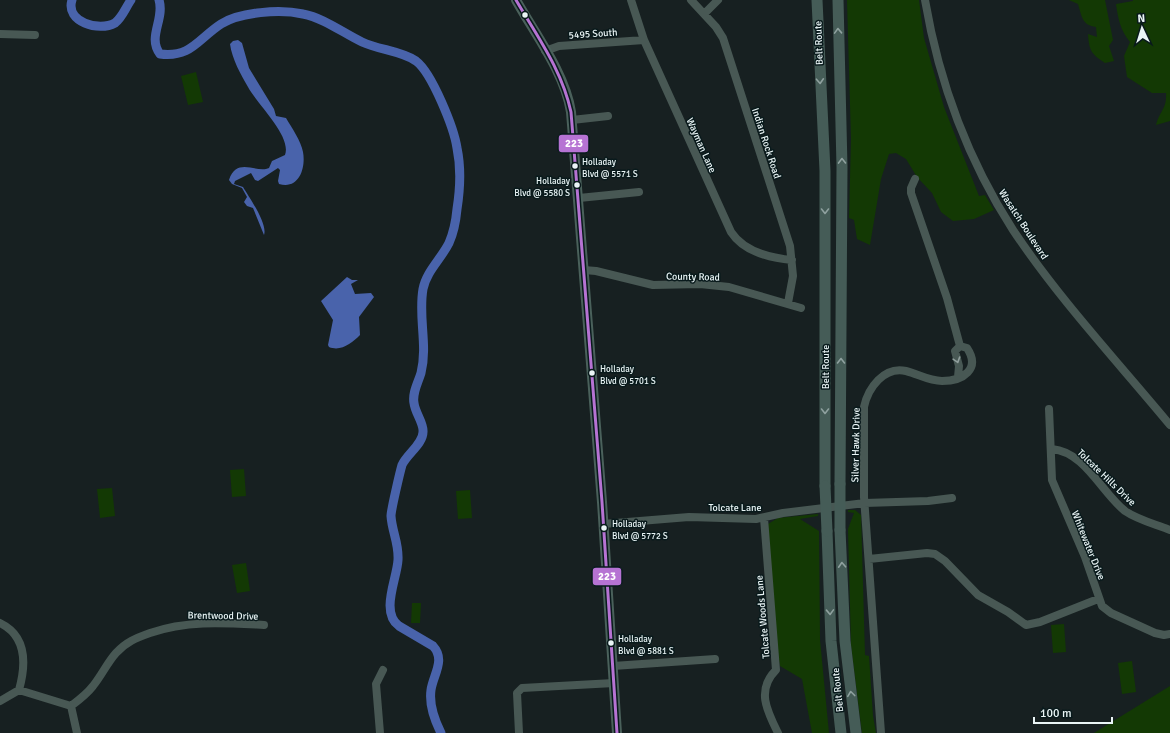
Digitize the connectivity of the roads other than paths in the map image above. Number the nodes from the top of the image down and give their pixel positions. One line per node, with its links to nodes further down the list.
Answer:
1 (516, 0): 12 (main road)
2 (631, 0): 11 (street, Wayman Lane)
3 (691, 0): 8 (street, Indian Rock Road)
4 (718, 0): 8 (street)
5 (817, 0): 49 (highway, Belt Route, one-way to 49, bridge)
6 (838, 0): 50 (highway, Belt Route, one-way to 6, bridge)
7 (925, 0): 25 (street, Wasatch Boulevard)
8 (704, 14): 18 (street, Indian Rock Road)
9 (0, 34): 10 (street)
10 (35, 35)
11 (644, 40): 12 (street, 5495 South); 18 (street, Wayman Lane)
12 (545, 51): 14 (main road)
13 (608, 116): 14 (street)
14 (572, 120): 17 (main road)
15 (915, 179): 22 (street, Silver Hawk Drive)
16 (639, 192): 17 (street)
17 (579, 198): 19 (main road)
18 (792, 260): 20 (street, Indian Rock Road)
19 (584, 270): 20 (street, County Road); 30 (main road)
20 (788, 303): 21 (street, County Road)
21 (801, 308)
22 (960, 346): 23 (street, Silver Hawk Drive, one-way to 23); 23 (street, Silver Hawk Drive)
23 (958, 377): 28 (street, Silver Hawk Drive)
24 (1049, 409): 26 (street, Whitewater Drive)
25 (1170, 425)
26 (1052, 449): 31 (street, Tolcate Hills Drive); 33 (street, Whitewater Drive)
27 (952, 498): 28 (street, Tolcate Lane)
28 (865, 503): 29 (street, Tolcate Lane); 32 (street)
29 (764, 518): 30 (street, Tolcate Lane); 48 (street, Tolcate Woods Lane)
30 (603, 524): 38 (main road)
31 (1170, 530)
32 (869, 559): 33 (street); 51 (street)
33 (1098, 599): 36 (street)
34 (0, 623): 41 (street)
35 (264, 625): 43 (street, Brentwood Drive)
36 (1170, 634)
37 (715, 659): 38 (street)
38 (613, 666): 40 (main road)
39 (383, 670): 45 (street)
40 (614, 683): 46 (street); 47 (main road)
41 (19, 690): 42 (street); 43 (street)
42 (0, 701)
43 (71, 706): 44 (street)
44 (77, 733)
45 (380, 733)
46 (519, 733)
47 (618, 733)
48 (778, 733)
49 (841, 733)
50 (856, 733)
51 (881, 733)

